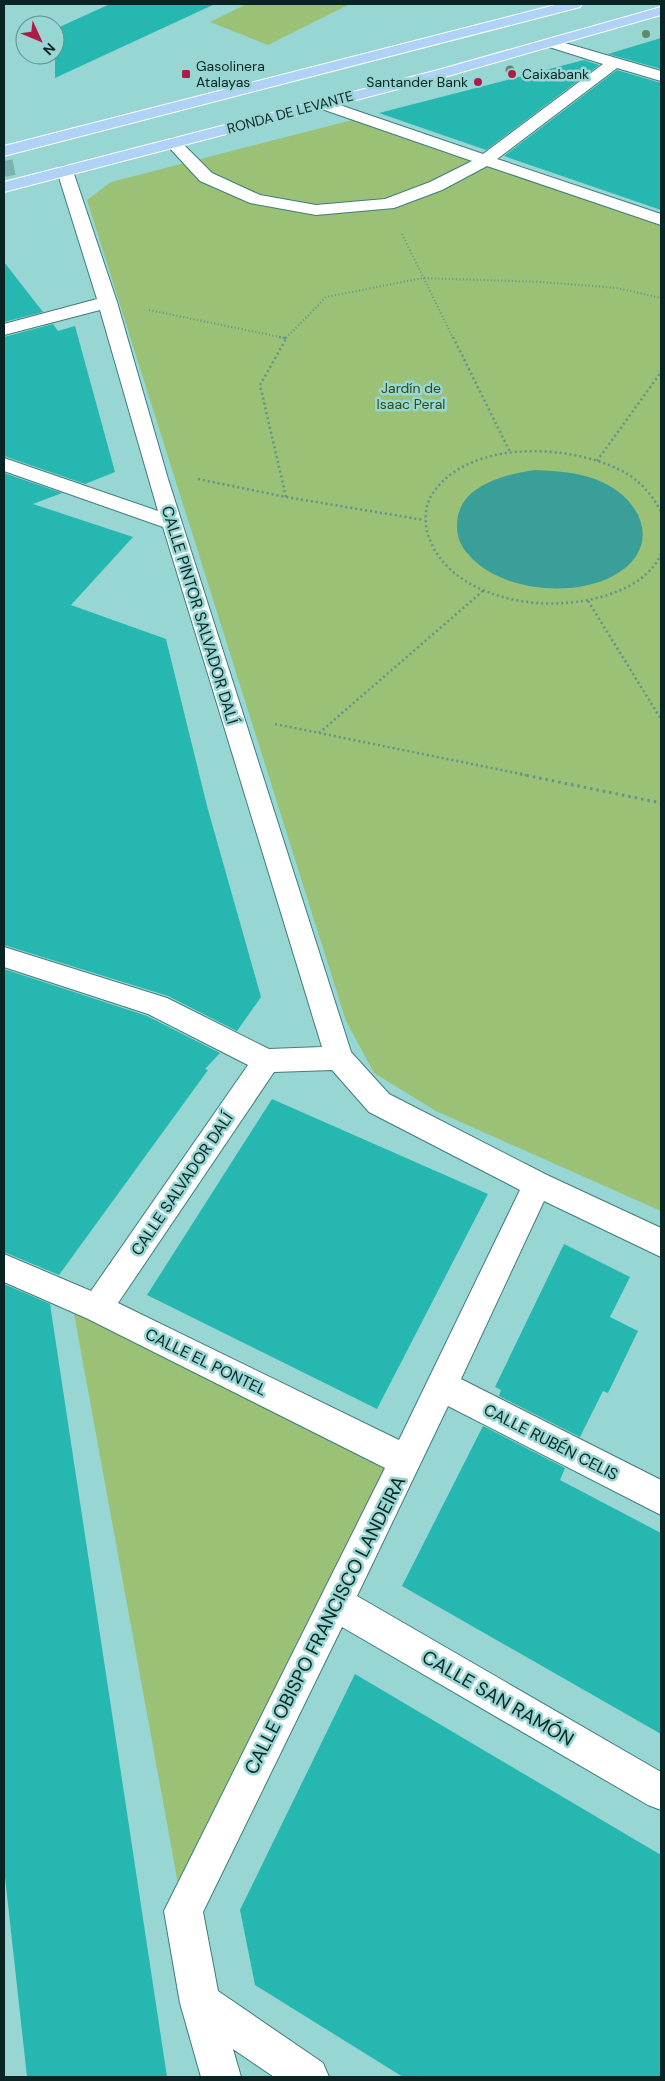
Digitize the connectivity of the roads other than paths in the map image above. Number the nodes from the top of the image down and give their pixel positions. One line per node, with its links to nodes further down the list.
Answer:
1 (523, 4): 5 (main road)
2 (575, 4): 12 (main road, RONDA DE LEVANTE)
3 (660, 4): 7 (main road)
4 (661, 11): 6 (main road, RONDA DE LEVANTE)
5 (379, 39)
6 (551, 43): 8 (street); 10 (main road, RONDA DE LEVANTE)
7 (446, 56)
8 (615, 62): 9 (street); 13 (street)
9 (661, 76)
10 (322, 104): 11 (main road, RONDA DE LEVANTE); 13 (street)
11 (173, 143): 13 (street); 14 (main road, RONDA DE LEVANTE)
12 (4, 150)
13 (485, 160): 16 (street)
14 (65, 171): 15 (main road, RONDA DE LEVANTE); 17 (street, CALLE PINTOR SALVADOR DALÍ)
15 (4, 187)
16 (661, 220)
17 (108, 302): 18 (street); 20 (street, CALLE PINTOR SALVADOR DALÍ)
18 (4, 330)
19 (4, 464): 20 (street)
20 (172, 523): 22 (street, CALLE PINTOR SALVADOR DALÍ)
21 (4, 957): 23 (street)
22 (339, 1058): 23 (street); 24 (street)
23 (266, 1061): 27 (street, CALLE SALVADOR DALÍ)
24 (537, 1184): 25 (street); 28 (street, CALLE OBISPO FRANCISCO LANDEIRA)
25 (661, 1243)
26 (4, 1268): 27 (street, CALLE EL PONTEL)
27 (97, 1308): 29 (street, CALLE EL PONTEL)
28 (441, 1386): 29 (street, CALLE OBISPO FRANCISCO LANDEIRA); 30 (street, CALLE RUBÉN CELIS)
29 (406, 1462): 31 (street, CALLE OBISPO FRANCISCO LANDEIRA)
30 (661, 1498)
31 (335, 1603): 32 (street, CALLE SAN RAMÓN); 33 (street, CALLE OBISPO FRANCISCO LANDEIRA)
32 (661, 1792)
33 (200, 2003): 34 (street, CALLE OBISPO FRANCISCO LANDEIRA); 35 (street)
34 (221, 2077)
35 (309, 2077)

